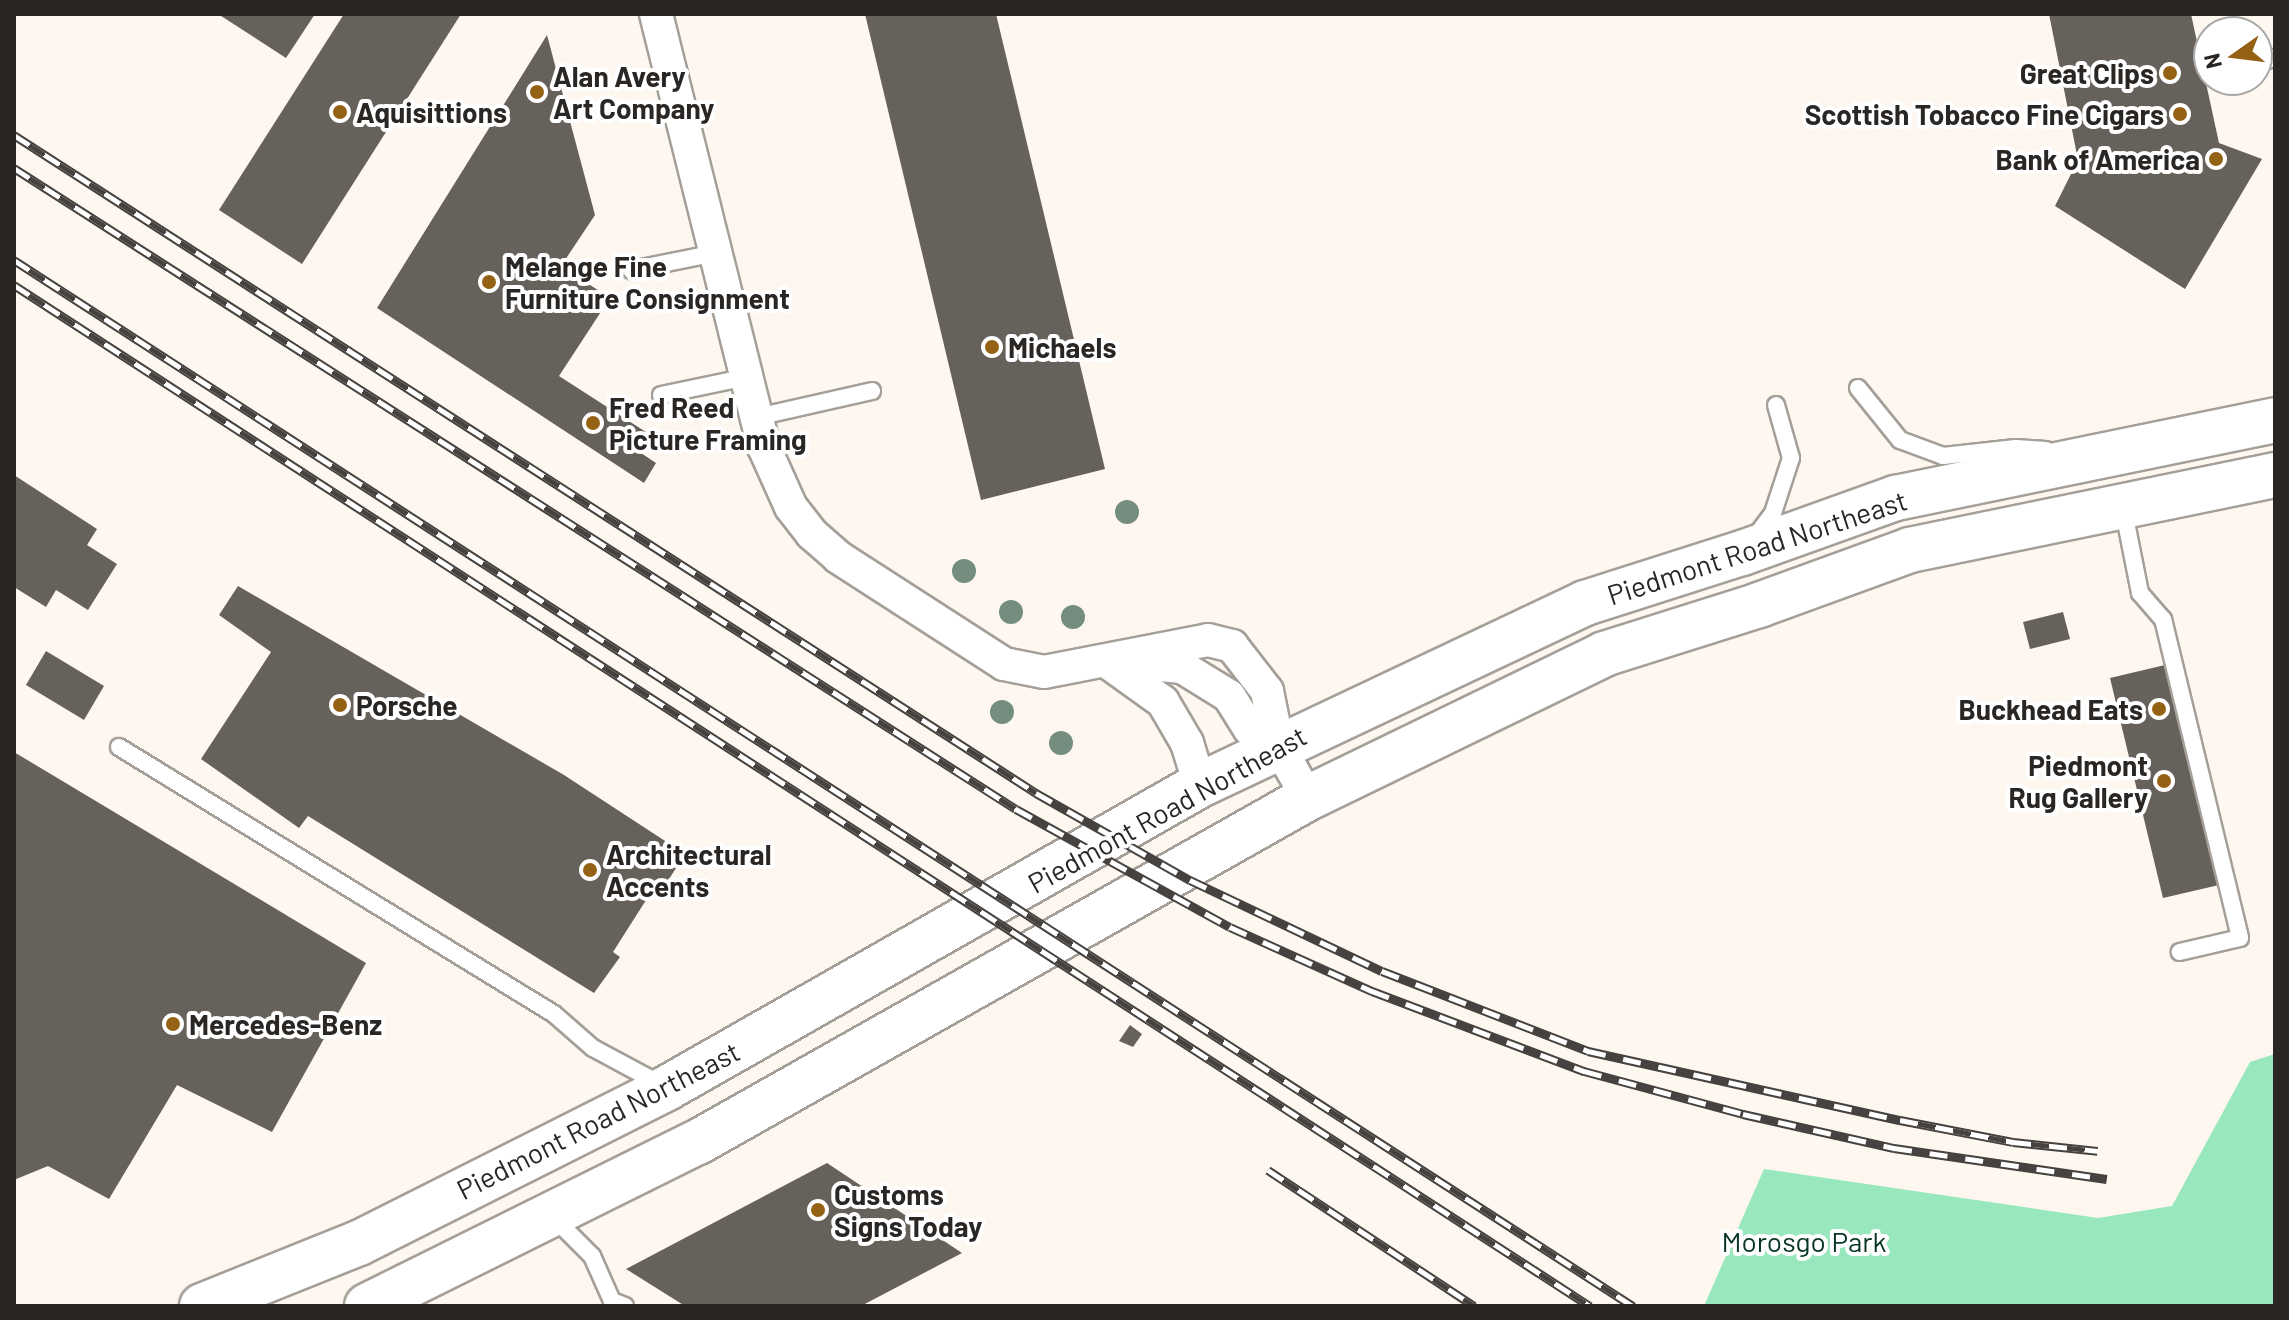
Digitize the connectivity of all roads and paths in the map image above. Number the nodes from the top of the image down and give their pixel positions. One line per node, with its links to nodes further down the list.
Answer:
1 (656, 14): 2 (street)
2 (716, 253): 3 (lane); 4 (street)
3 (631, 270)
4 (747, 377): 7 (lane); 9 (street)
5 (1858, 388): 11 (lane)
6 (872, 391): 9 (lane)
7 (661, 395)
8 (1776, 405): 14 (lane)
9 (757, 417): 15 (street)
10 (2275, 420): 11 (main road, Piedmont Road Northeast)
11 (2111, 453): 14 (main road, Piedmont Road Northeast)
12 (2275, 475): 13 (main road, Piedmont Road Northeast)
13 (2123, 506): 19 (main road, Piedmont Road Northeast); 20 (lane)
14 (1742, 553): 16 (main road, Piedmont Road Northeast)
15 (1104, 659): 16 (street); 16 (street); 18 (street)
16 (1278, 745): 18 (main road, Piedmont Road Northeast); 19 (street)
17 (119, 747): 21 (lane)
18 (1200, 785): 21 (main road, Piedmont Road Northeast)
19 (1308, 798): 22 (main road, Piedmont Road Northeast)
20 (2180, 952)
21 (667, 1088): 24 (main road, Piedmont Road Northeast)
22 (551, 1215): 23 (main road, Piedmont Road Northeast); 25 (lane)
23 (382, 1303)
24 (202, 1306)
25 (625, 1306)

